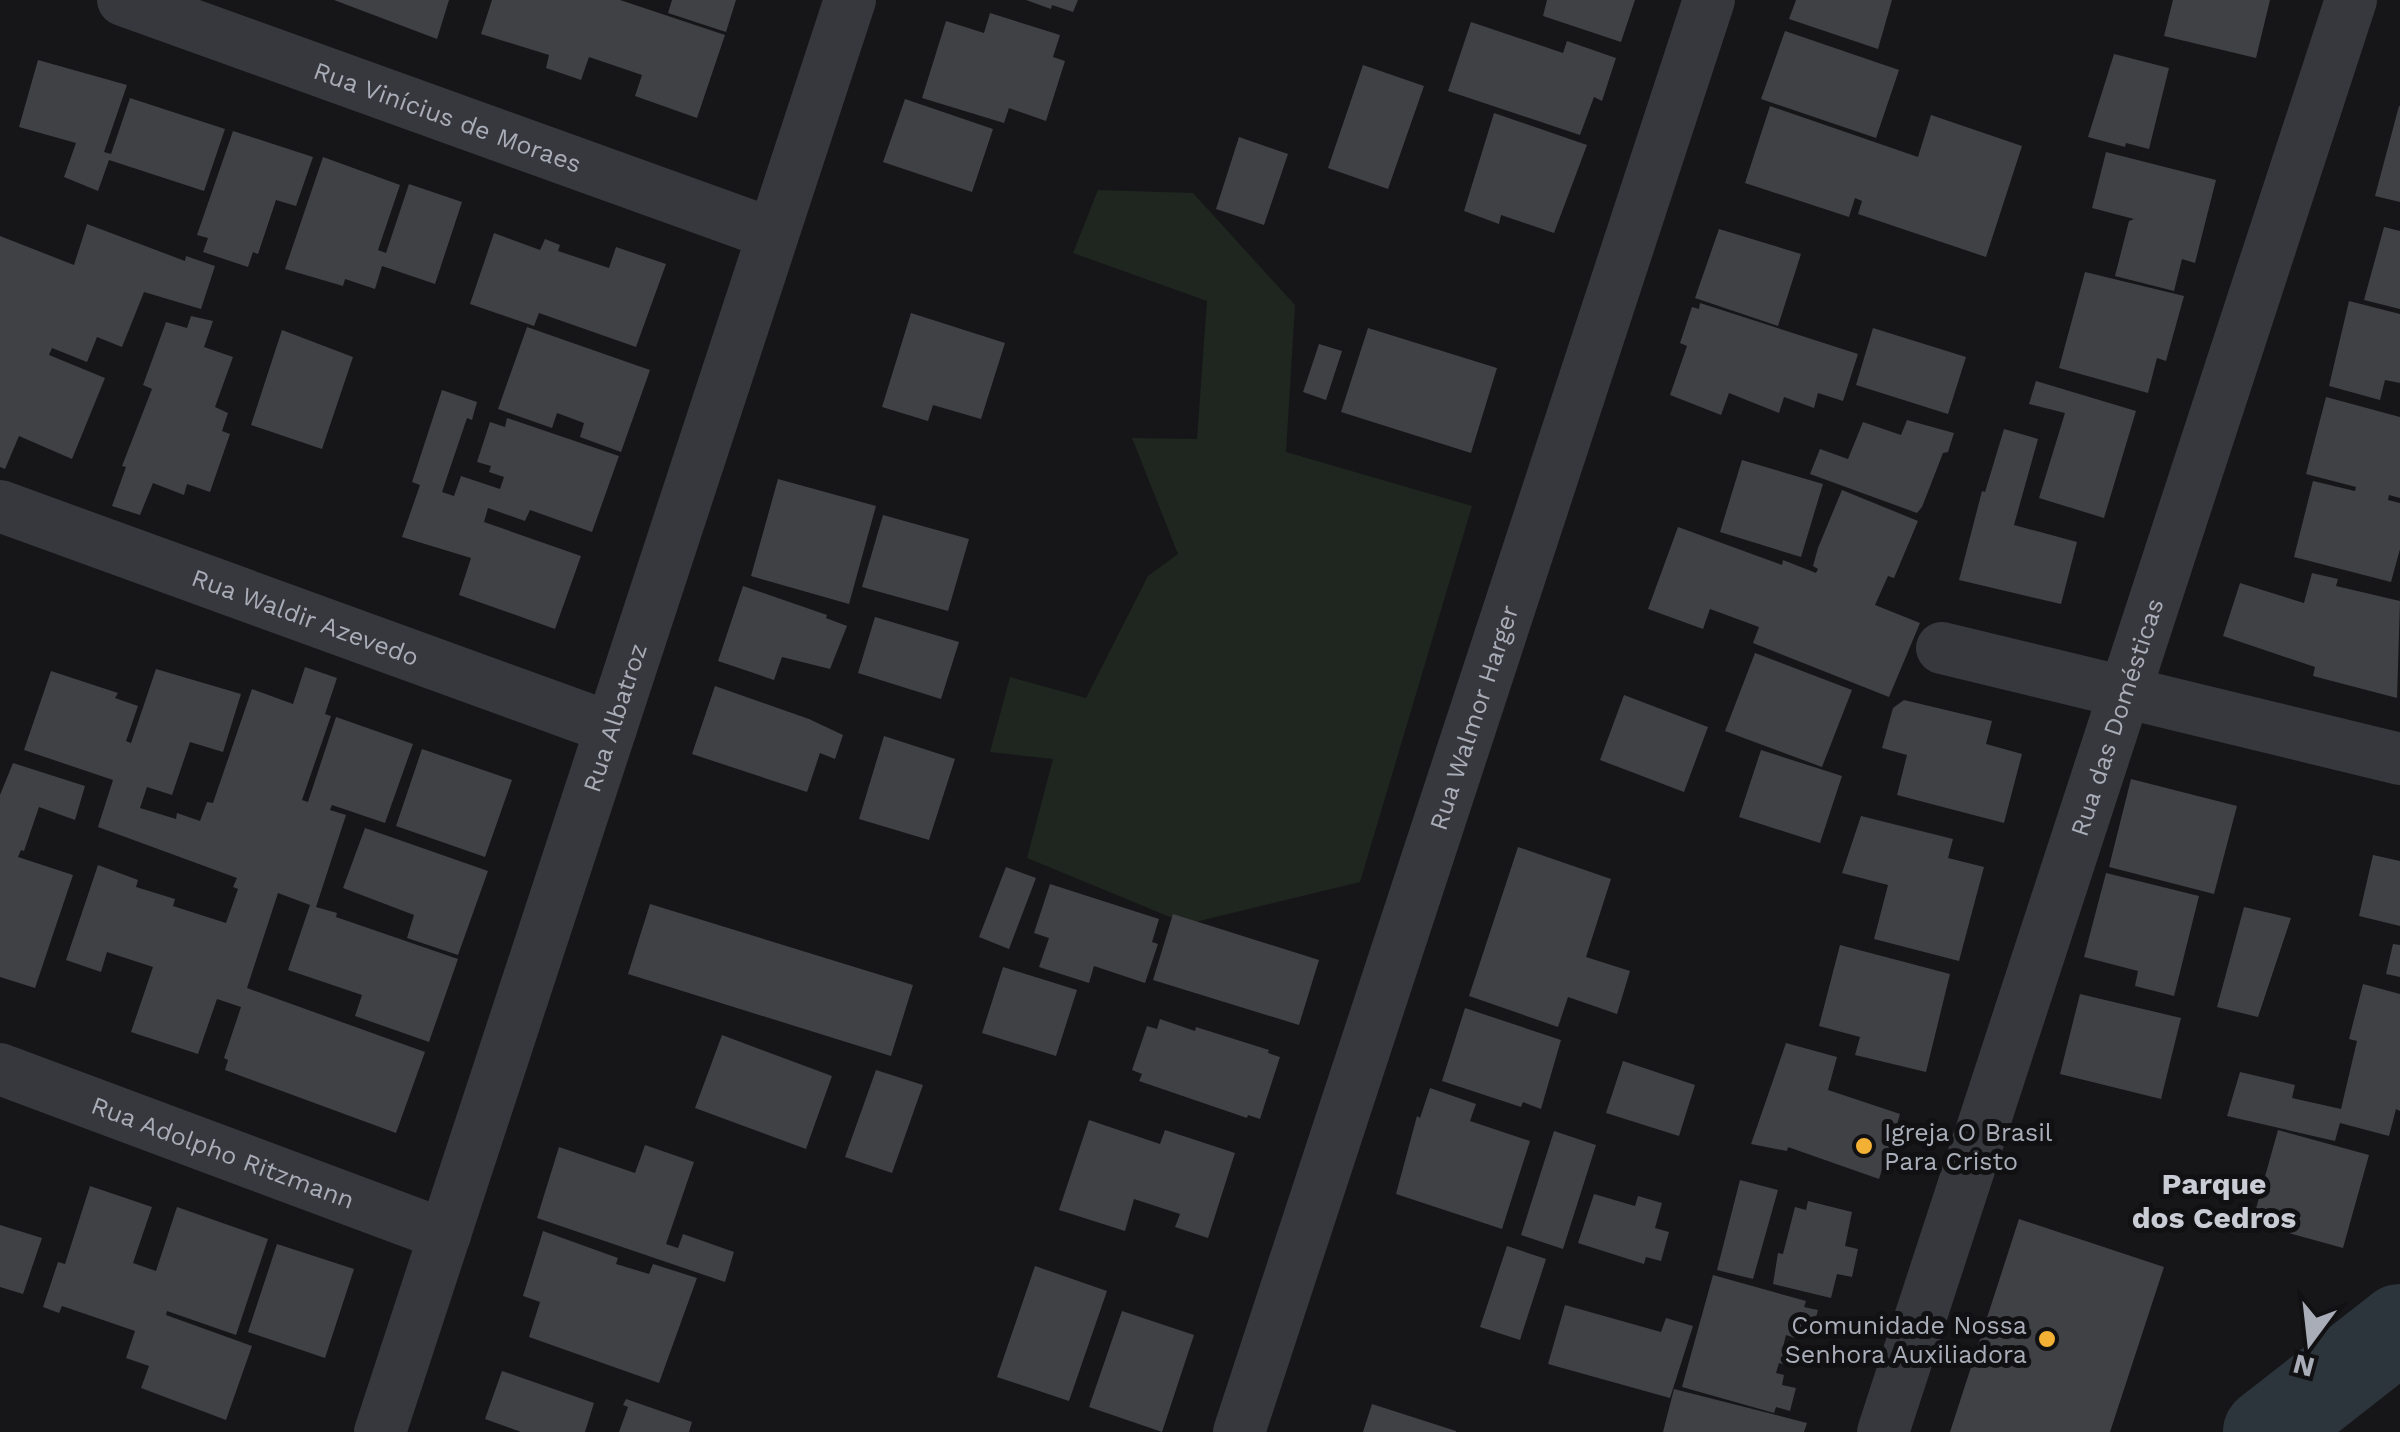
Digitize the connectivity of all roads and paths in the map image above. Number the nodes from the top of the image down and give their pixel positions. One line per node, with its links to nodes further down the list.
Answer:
1 (123, 0): 5 (street, Rua Vinícius de Moraes)
2 (850, 0): 5 (street, Rua Albatroz)
3 (1709, 0): 14 (street, Rua Walmor Harger)
4 (2350, 0): 8 (street, Rua das Domésticas)
5 (773, 234): 9 (street, Rua Albatroz)
6 (0, 506): 9 (street, Rua Waldir Azevedo)
7 (1942, 648): 8 (street)
8 (2124, 692): 10 (street); 15 (street, Rua das Domésticas)
9 (611, 728): 12 (street, Rua Albatroz)
10 (2400, 759)
11 (0, 1069): 12 (street, Rua Adolpho Ritzmann)
12 (445, 1235): 13 (street, Rua Albatroz)
13 (380, 1432)
14 (1238, 1432)
15 (1883, 1432)

